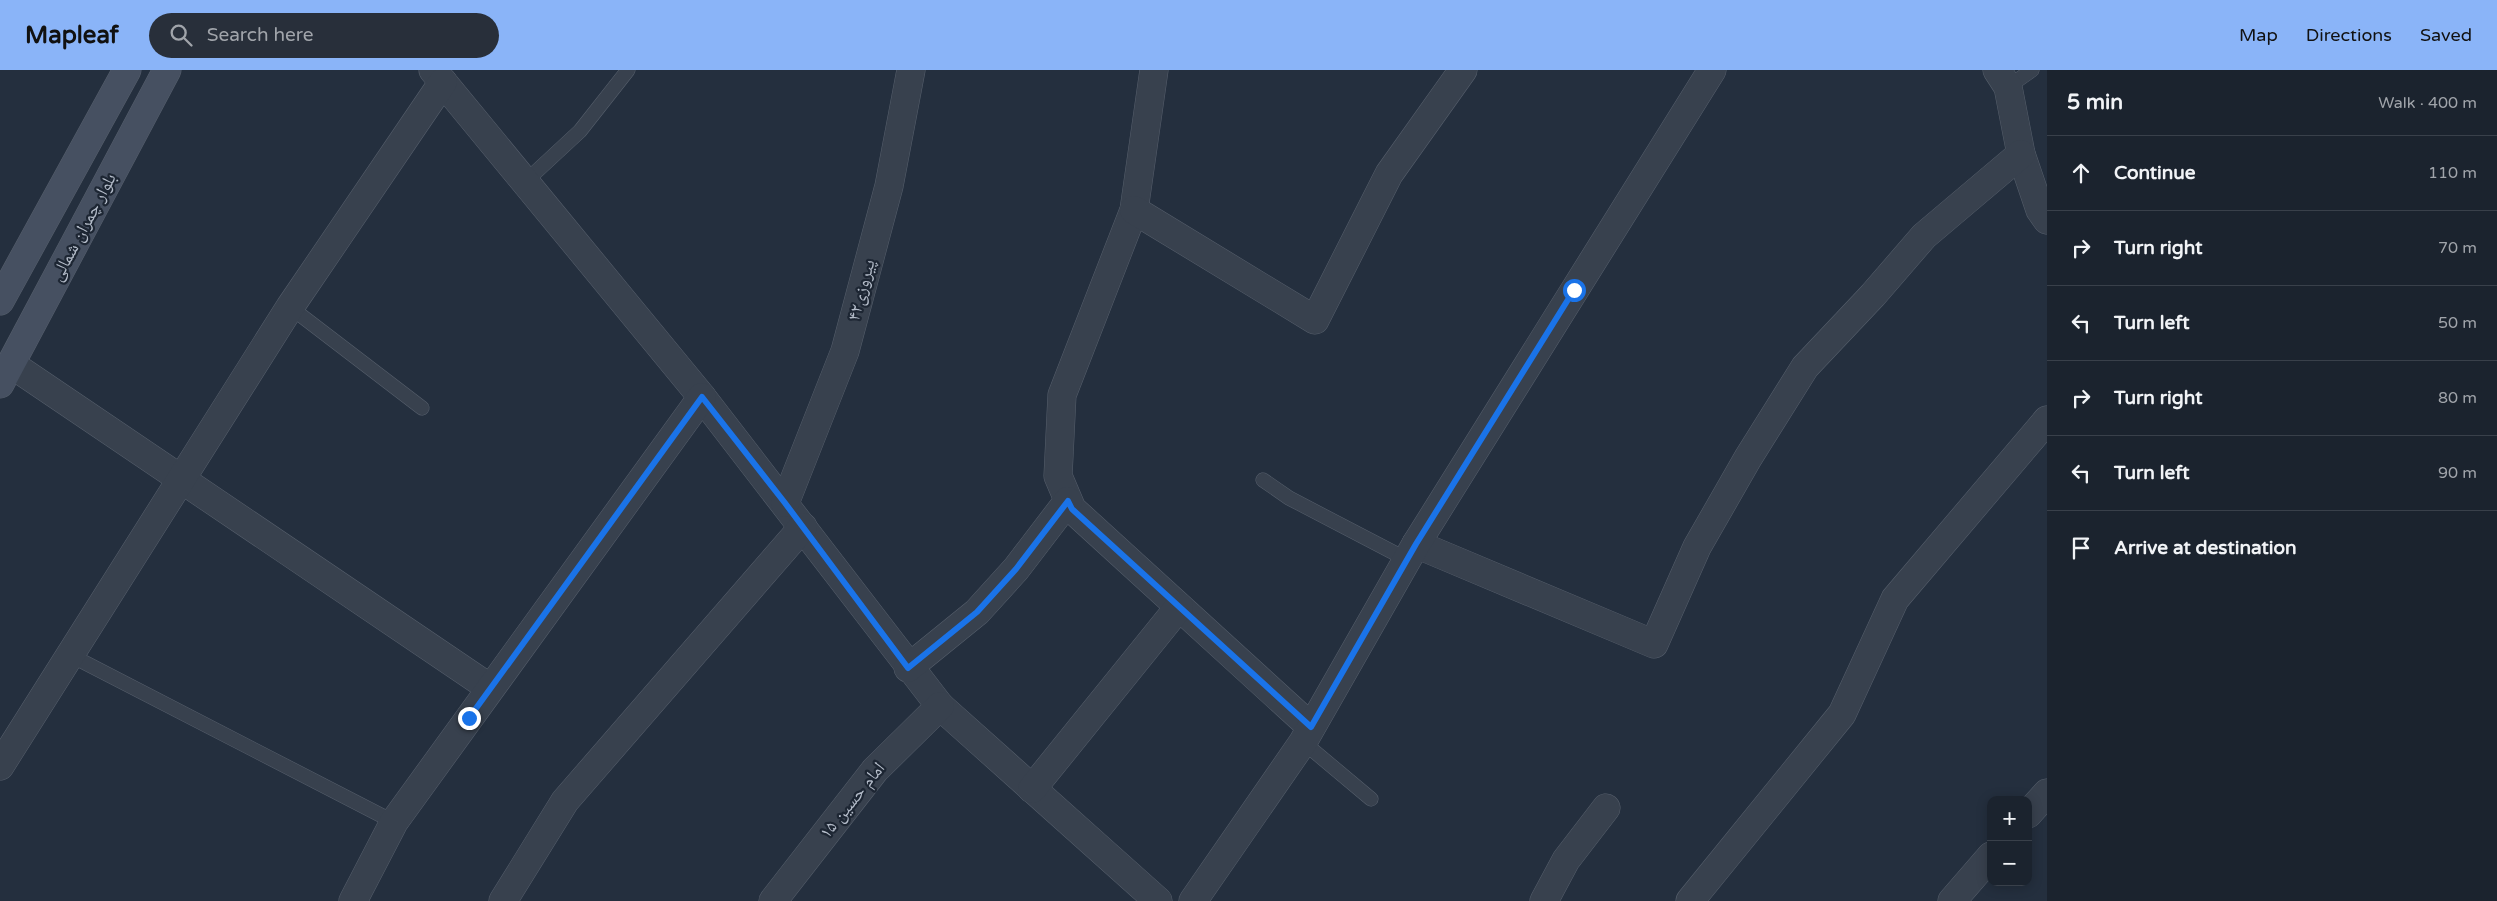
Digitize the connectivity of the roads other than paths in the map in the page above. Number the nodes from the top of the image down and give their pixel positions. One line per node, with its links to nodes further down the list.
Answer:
1 (127, 70): 15 (street, بلوار چمران شمالی)
2 (166, 70): 17 (street, بلوار چمران شمالی)
3 (628, 70): 12 (lane)
4 (911, 70): 24 (street, پیروزی۴۲)
5 (1154, 70): 13 (street)
6 (1463, 70): 13 (street)
7 (1712, 70): 26 (street)
8 (2032, 70): 10 (lane)
9 (438, 76): 12 (street); 16 (street)
10 (2002, 78): 11 (street)
11 (2021, 154): 14 (street); 26 (street)
12 (525, 182): 18 (street)
13 (1134, 210): 23 (street)
14 (2047, 220)
15 (0, 301)
16 (290, 307): 19 (lane); 21 (street)
17 (5, 374): 21 (street)
18 (702, 397): 24 (street); 30 (street)
19 (422, 408)
20 (2047, 420): 47 (street)
21 (181, 479): 28 (street); 30 (street)
22 (1263, 480): 26 (lane)
23 (1068, 501): 27 (street); 29 (street)
24 (785, 503): 25 (street)
25 (803, 528): 29 (street); 42 (street)
26 (1411, 551): 32 (street)
27 (1179, 607): 32 (street); 34 (street)
28 (70, 655): 33 (street); 39 (lane)
29 (908, 668): 31 (street)
30 (490, 688): 39 (street)
31 (940, 706): 34 (street); 43 (street, امام حسین ۱۵)
32 (1307, 734): 36 (lane); 45 (street)
33 (0, 766)
34 (1032, 789): 44 (street)
35 (2047, 792): 38 (street)
36 (1371, 799)
37 (1606, 808): 46 (street)
38 (2032, 809)
39 (394, 822): 41 (street)
40 (1987, 861): 48 (street)
41 (353, 901)
42 (503, 901)
43 (773, 901)
44 (1158, 901)
45 (1193, 901)
46 (1544, 901)
47 (1690, 901)
48 (1952, 901)

